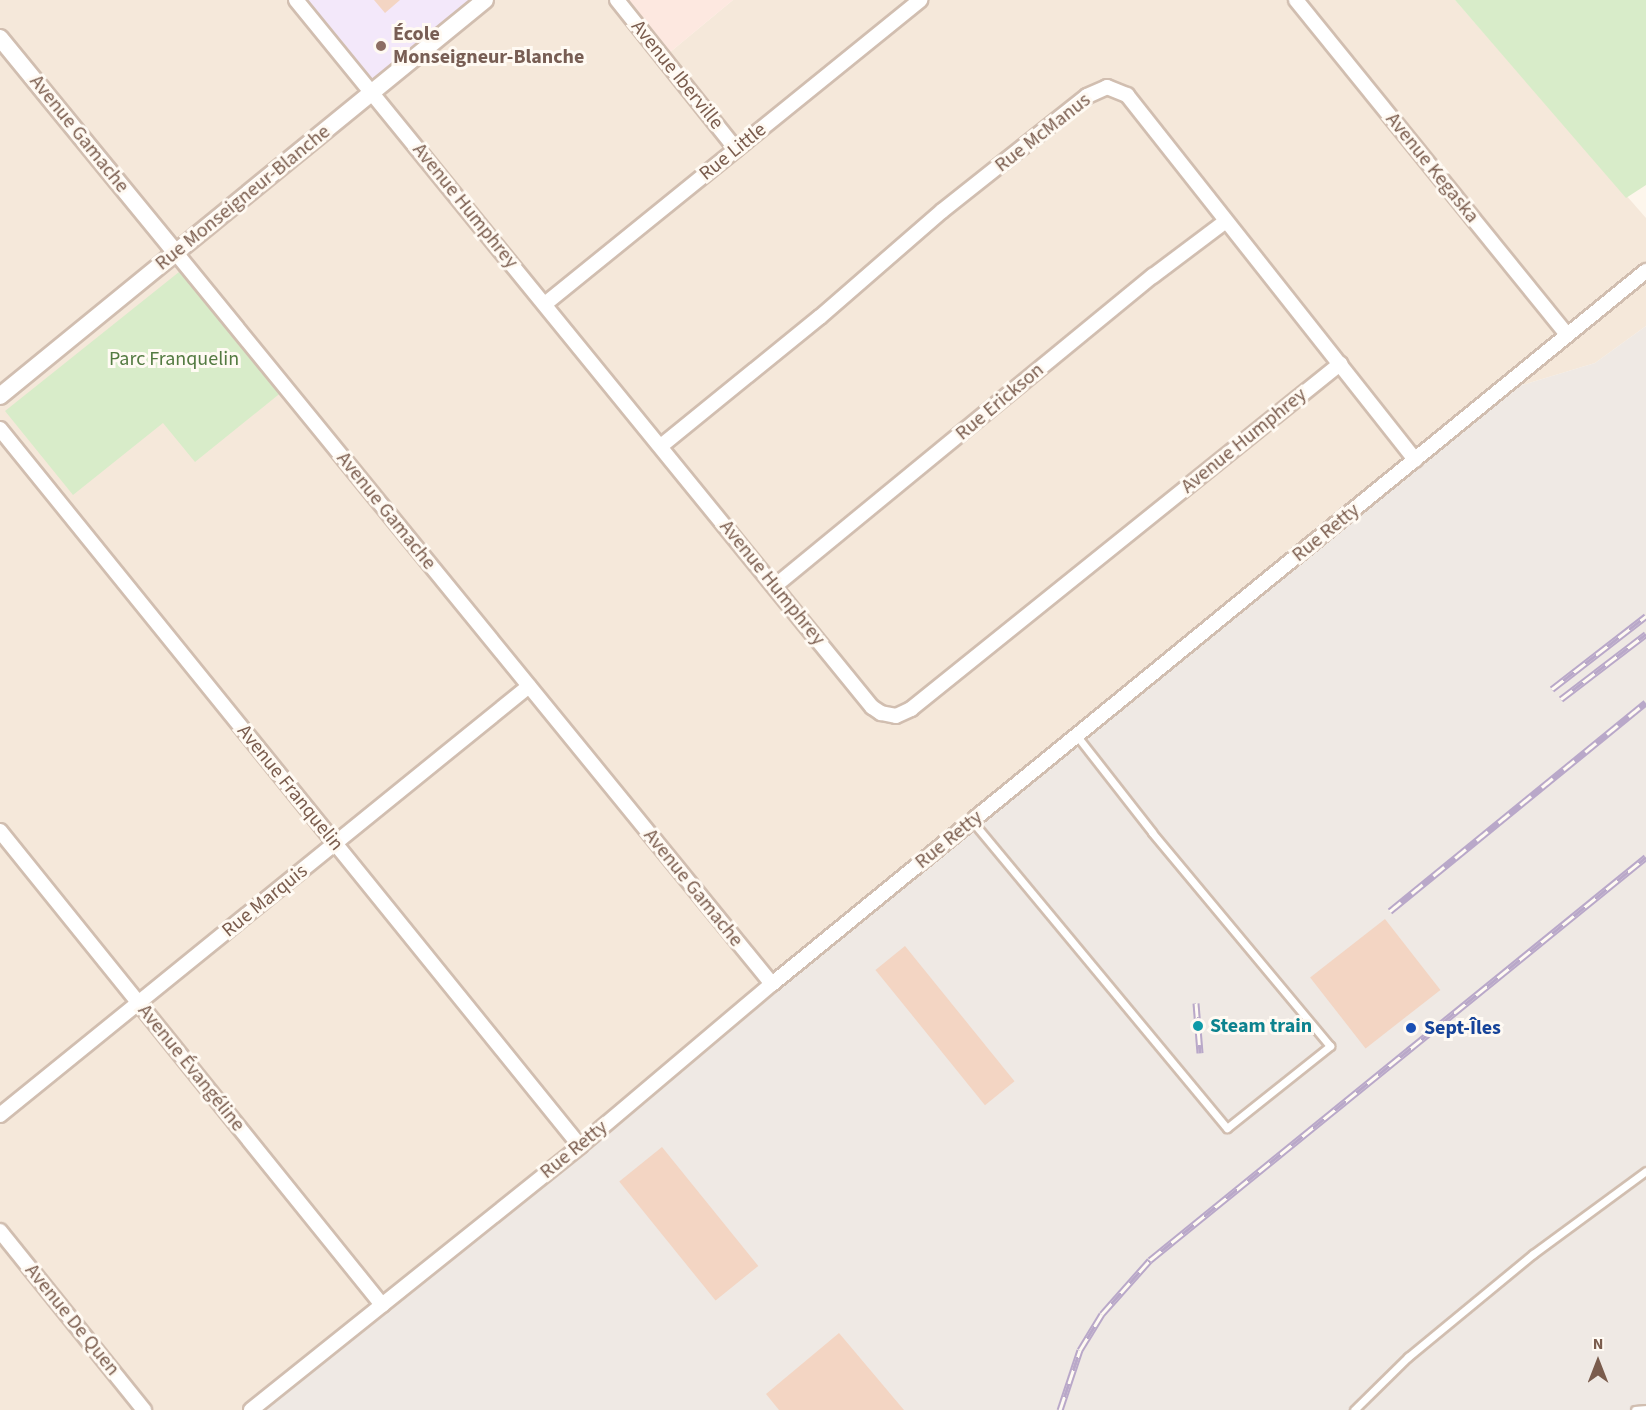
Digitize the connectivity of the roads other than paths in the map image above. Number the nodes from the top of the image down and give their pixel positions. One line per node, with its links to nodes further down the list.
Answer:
1 (296, 0): 7 (street, Avenue Humphrey)
2 (485, 0): 7 (street, Rue Monseigneur-Blanche)
3 (617, 0): 8 (street, Avenue Iberville)
4 (920, 0): 8 (street, Rue Little)
5 (1296, 0): 13 (street, Avenue Kegaska)
6 (0, 38): 10 (street, Avenue Gamache)
7 (372, 93): 10 (street, Rue Monseigneur-Blanche); 12 (street, Avenue Humphrey)
8 (736, 149): 12 (street, Rue Little)
9 (1226, 221): 14 (street, Rue McManus); 17 (street, Rue McManus); 19 (street, Rue Erickson)
10 (176, 253): 15 (street, Rue Monseigneur-Blanche); 20 (street, Avenue Gamache)
11 (1646, 271): 13 (street, Rue Retty)
12 (545, 304): 17 (street, Avenue Humphrey)
13 (1568, 335): 18 (street, Rue Retty)
14 (1340, 364): 18 (street, Rue McManus); 19 (street, Avenue Humphrey)
15 (0, 396)
16 (0, 429): 24 (street, Avenue Franquelin)
17 (661, 446): 19 (street, Avenue Humphrey)
18 (1415, 460): 21 (street, Rue Retty)
19 (775, 586)
20 (529, 686): 24 (street, Rue Marquis); 25 (street, Avenue Gamache)
21 (1077, 736): 22 (street, Rue Retty); 22 (lane)
22 (972, 821): 25 (street, Rue Retty)
23 (0, 831): 26 (street, Avenue Évangéline)
24 (335, 844): 26 (street, Rue Marquis); 28 (street, Avenue Franquelin)
25 (772, 984): 28 (street, Rue Retty)
26 (139, 1003): 27 (street, Rue Marquis); 31 (street, Avenue Évangéline)
27 (0, 1116)
28 (580, 1146): 31 (street, Rue Retty)
29 (1646, 1171): 35 (lane)
30 (0, 1231): 33 (street, Avenue De Quen)
31 (381, 1305): 34 (street, Rue Retty)
32 (1646, 1409): 36 (lane)
33 (144, 1410)
34 (251, 1410)
35 (1354, 1410)
36 (1635, 1410)

